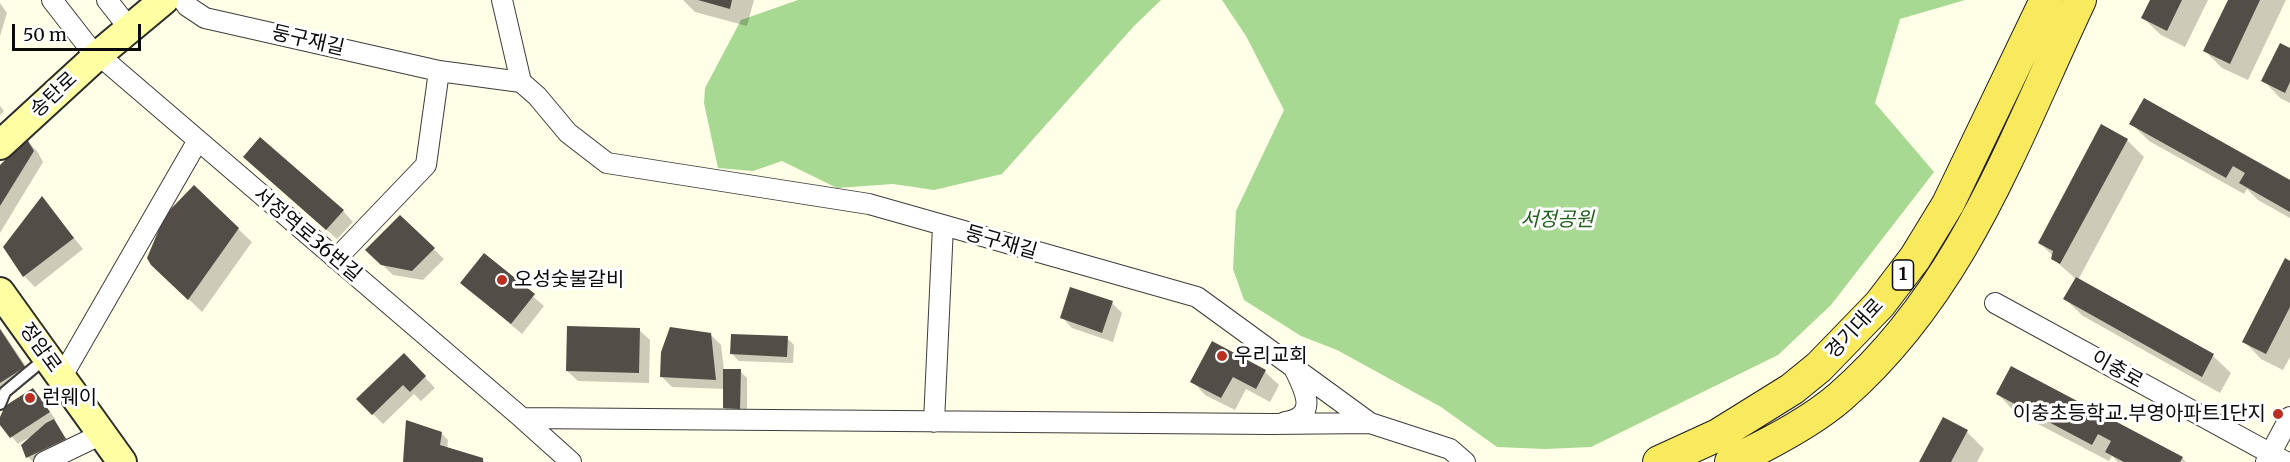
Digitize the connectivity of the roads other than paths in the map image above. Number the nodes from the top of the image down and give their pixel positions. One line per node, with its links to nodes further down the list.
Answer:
1 (52, 0): 8 (street, 서정역로36번길)
2 (164, 0): 7 (main road, 송탄로)
3 (183, 0): 9 (street, 둥구재길)
4 (502, 0): 10 (street)
5 (2046, 0): 32 (main road, 경기대로 / 1)
6 (2080, 0): 33 (main road, 경기대로 / 1)
7 (125, 11): 8 (main road, 송탄로)
8 (92, 50): 11 (main road, 송탄로); 12 (street, 서정역로36번길); 13 (main road, 송탄로)
9 (440, 71): 10 (street, 둥구재길); 15 (street)
10 (521, 82): 14 (street, 둥구재길)
11 (0, 126)
12 (197, 142): 15 (street, 서정역로36번길); 18 (street)
13 (0, 145)
14 (943, 226): 19 (street, 둥구재길); 23 (street)
15 (336, 259): 22 (street, 서정역로36번길)
16 (2, 300): 18 (main road, 정암로)
17 (1995, 303): 27 (street, 이충로)
18 (54, 367): 20 (lane); 26 (main road, 정암로)
19 (1294, 368): 24 (street, 둥구재길); 25 (street)
20 (0, 404)
21 (2290, 417): 27 (street, 이충로)
22 (522, 418): 23 (street); 30 (street, 서정역로36번길)
23 (934, 422): 25 (street)
24 (1370, 423): 25 (street); 31 (street, 둥구재길)
25 (1271, 424)
26 (102, 434): 28 (street); 29 (main road, 정암로)
27 (2274, 459)
28 (44, 462)
29 (122, 462)
30 (571, 462)
31 (1465, 462)
32 (1659, 462)
33 (1731, 462)

